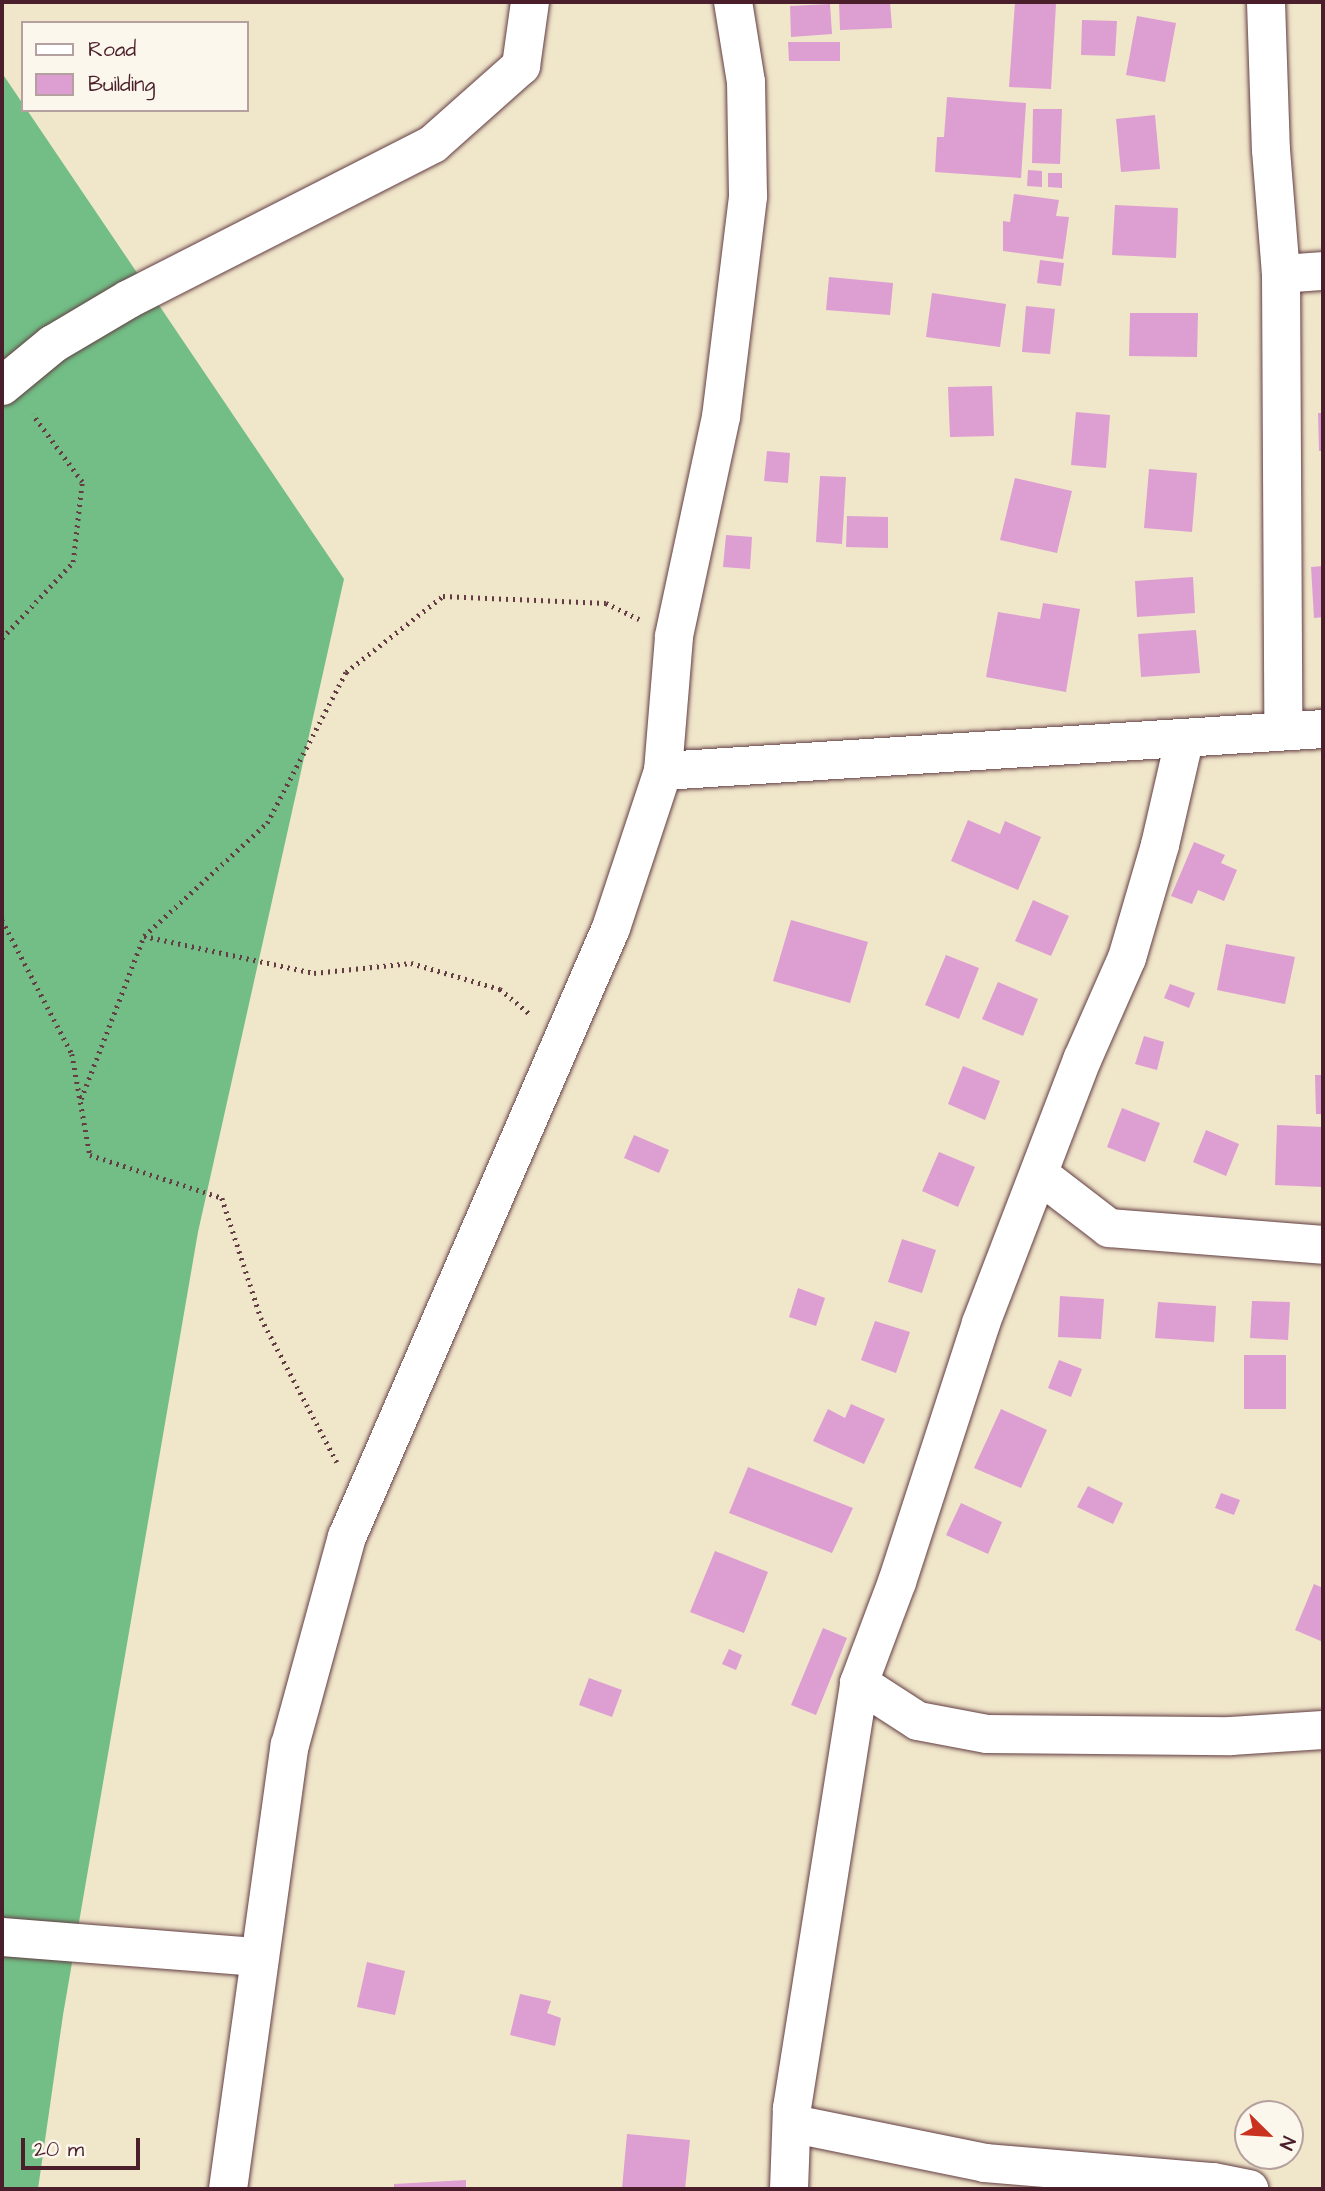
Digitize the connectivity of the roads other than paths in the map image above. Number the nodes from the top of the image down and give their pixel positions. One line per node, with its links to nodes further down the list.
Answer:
1 (530, 2): 6 (street)
2 (733, 2): 10 (street)
3 (1266, 2): 5 (street)
4 (1323, 271): 5 (street)
5 (1281, 274): 7 (street)
6 (5, 384)
7 (1283, 729): 8 (street); 9 (street)
8 (1323, 729)
9 (1184, 741): 10 (street); 11 (street)
10 (663, 771): 16 (street)
11 (1040, 1175): 12 (street); 13 (street)
12 (1323, 1245)
13 (859, 1683): 14 (street); 17 (street)
14 (1323, 1730)
15 (2, 1937): 16 (street)
16 (258, 1957): 18 (street)
17 (794, 2124): 19 (street); 20 (street)
18 (226, 2189)
19 (789, 2189)
20 (1249, 2189)

